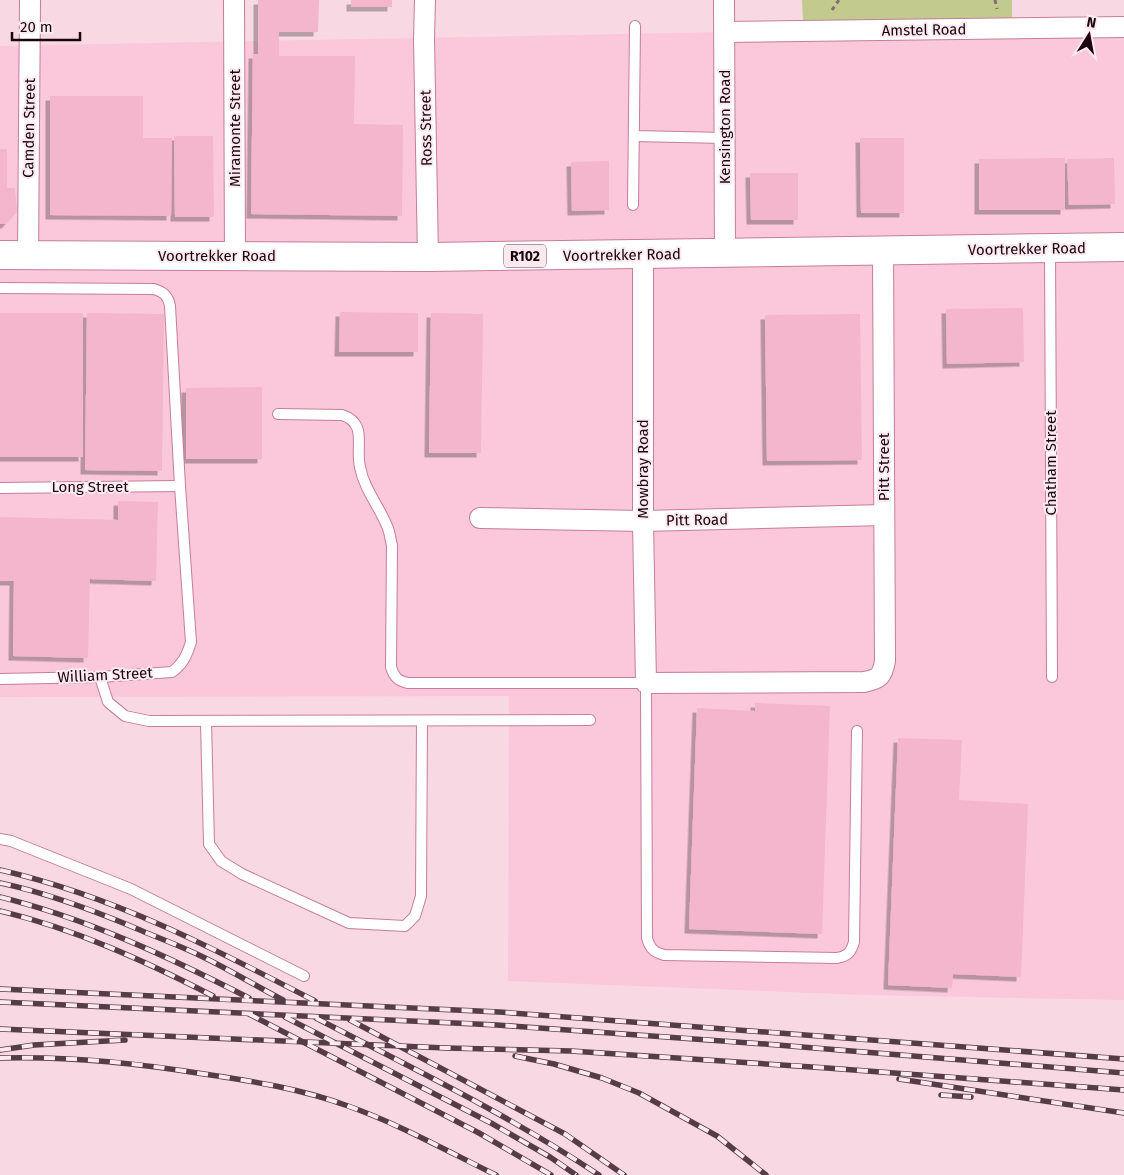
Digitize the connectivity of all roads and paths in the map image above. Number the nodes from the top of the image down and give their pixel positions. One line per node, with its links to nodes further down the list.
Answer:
1 (30, 0): 17 (street, Camden Street)
2 (234, 0): 18 (street, Miramonte Street)
3 (425, 0): 19 (street, Ross Street)
4 (724, 0): 7 (street, Kensington Road)
5 (634, 26): 8 (lane)
6 (1124, 28): 7 (street, Amstel Road)
7 (724, 32): 9 (street, Kensington Road)
8 (634, 136): 9 (lane); 10 (lane)
9 (725, 138): 14 (street, Kensington Road)
10 (633, 205)
11 (1124, 247): 12 (main road, Voortrekker Road / R102)
12 (1050, 248): 13 (main road, Voortrekker Road / R102); 28 (lane, Chatham Street)
13 (883, 251): 14 (main road, Voortrekker Road / R102); 24 (street, Pitt Street)
14 (725, 253): 15 (main road, Voortrekker Road / R102)
15 (643, 254): 19 (main road, Voortrekker Road / R102); 26 (street, Mowbray Road)
16 (0, 255): 17 (main road, Voortrekker Road / R102)
17 (28, 255): 18 (main road, Voortrekker Road / R102)
18 (235, 256): 19 (main road, Voortrekker Road / R102)
19 (428, 257)
20 (0, 288): 22 (lane)
21 (278, 414): 30 (lane)
22 (180, 486): 23 (lane, Long Street); 27 (lane, William Street)
23 (0, 488)
24 (884, 515): 26 (street, Pitt Road); 30 (street, Pitt Street)
25 (480, 518): 26 (street, Pitt Road)
26 (643, 521): 30 (street, Mowbray Road)
27 (100, 677): 29 (lane, William Street); 33 (lane)
28 (1052, 677)
29 (0, 679)
30 (646, 683): 34 (lane)
31 (590, 720): 32 (lane)
32 (422, 721): 33 (lane); 33 (lane)
33 (206, 722)
34 (857, 731)
35 (0, 839): 36 (lane)
36 (304, 976)

